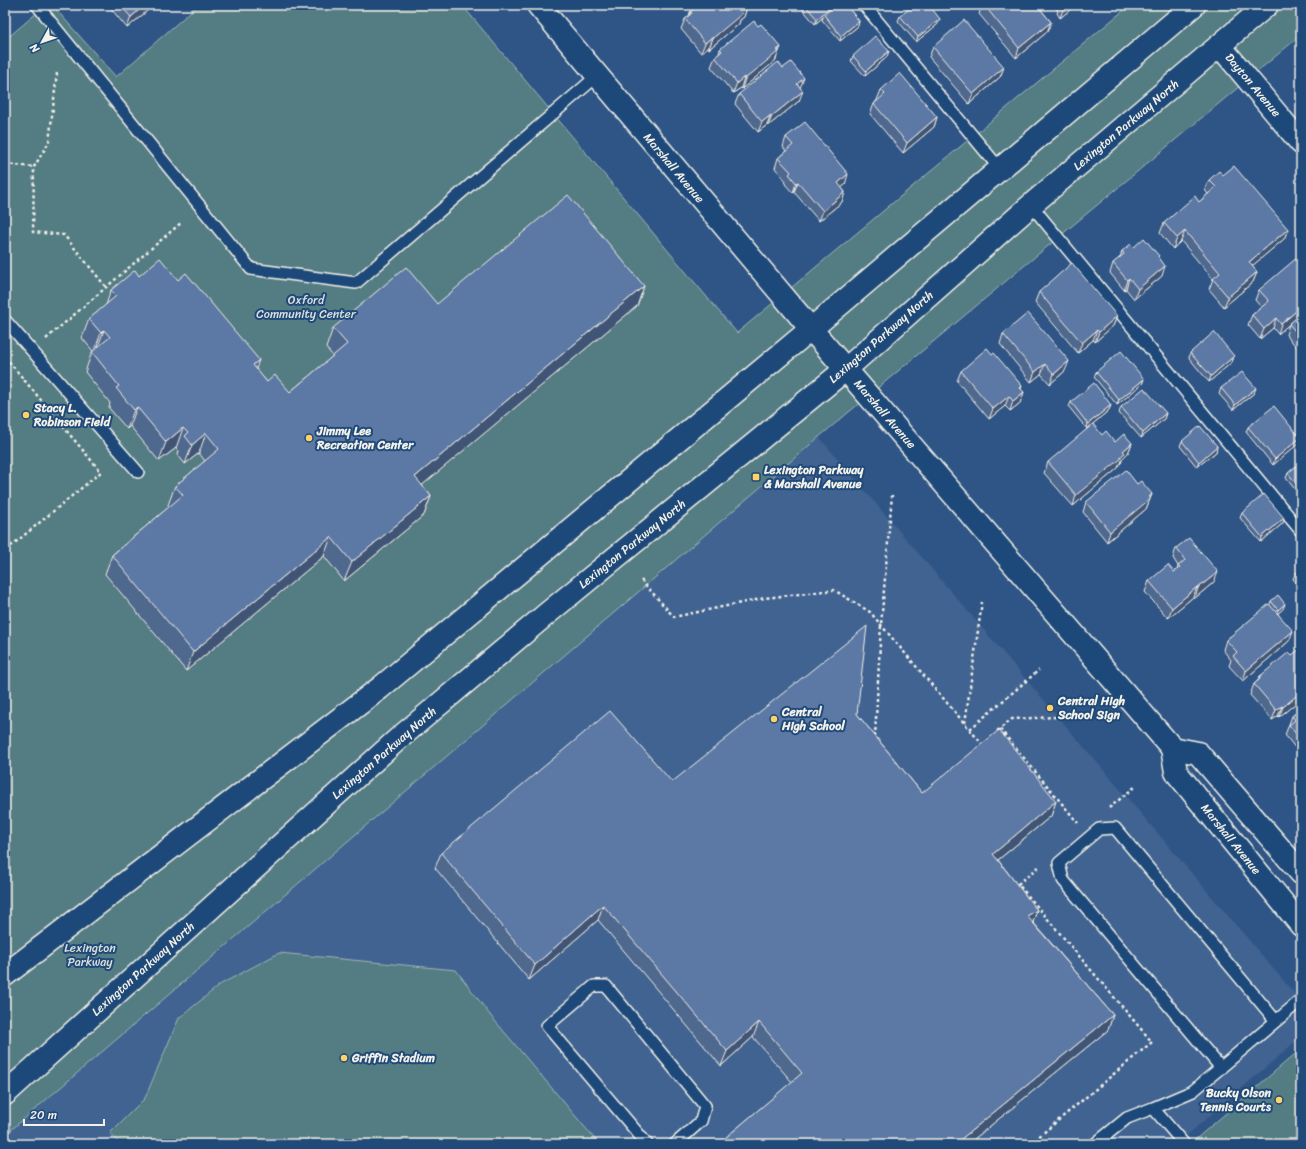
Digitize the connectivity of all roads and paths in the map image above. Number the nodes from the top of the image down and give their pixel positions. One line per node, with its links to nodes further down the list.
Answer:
1 (37, 5): 8 (lane)
2 (538, 5): 8 (main road, Marshall Avenue)
3 (864, 5): 12 (lane)
4 (1267, 5): 6 (main road, Lexington Parkway North)
5 (1190, 6): 12 (main road)
6 (1220, 46): 9 (main road, Dayton Avenue); 13 (main road, Lexington Parkway North)
7 (57, 73): 11 (path)
8 (597, 76): 17 (main road, Marshall Avenue)
9 (1301, 144)
10 (5, 164): 11 (path)
11 (34, 167): 15 (path)
12 (1000, 169): 17 (main road)
13 (1031, 206): 21 (main road, Lexington Parkway North); 24 (lane)
14 (182, 222): 15 (path)
15 (106, 288): 18 (path)
16 (5, 320): 18 (lane)
17 (811, 329): 21 (main road, Marshall Avenue); 44 (main road)
18 (32, 351): 20 (path); 22 (lane)
19 (5, 357): 20 (path)
20 (13, 366): 25 (path)
21 (846, 369): 37 (main road, Marshall Avenue); 48 (main road, Lexington Parkway North)
22 (138, 472)
23 (892, 495): 28 (path)
24 (1301, 531)
25 (5, 551)
26 (641, 580): 28 (path)
27 (982, 602): 31 (path)
28 (881, 625): 31 (path); 36 (path)
29 (1038, 670): 32 (path)
30 (1078, 716): 33 (path)
31 (965, 723): 32 (path)
32 (970, 729): 35 (path)
33 (1000, 729): 34 (path); 40 (path)
34 (994, 734)
35 (988, 739)
36 (874, 743)
37 (1172, 748): 42 (main road); 43 (main road, Marshall Avenue)
38 (1136, 786): 39 (path)
39 (1107, 810)
40 (1079, 824)
41 (1042, 864): 52 (path)
42 (1301, 872)
43 (1301, 925)
44 (5, 975)
45 (1301, 1000): 46 (lane)
46 (1276, 1021): 47 (lane); 47 (lane)
47 (1221, 1068): 49 (lane)
48 (5, 1094)
49 (1153, 1108): 53 (lane); 54 (lane)
50 (647, 1144): 51 (lane)
51 (675, 1144)
52 (1030, 1144)
53 (1095, 1144)
54 (1184, 1144)

